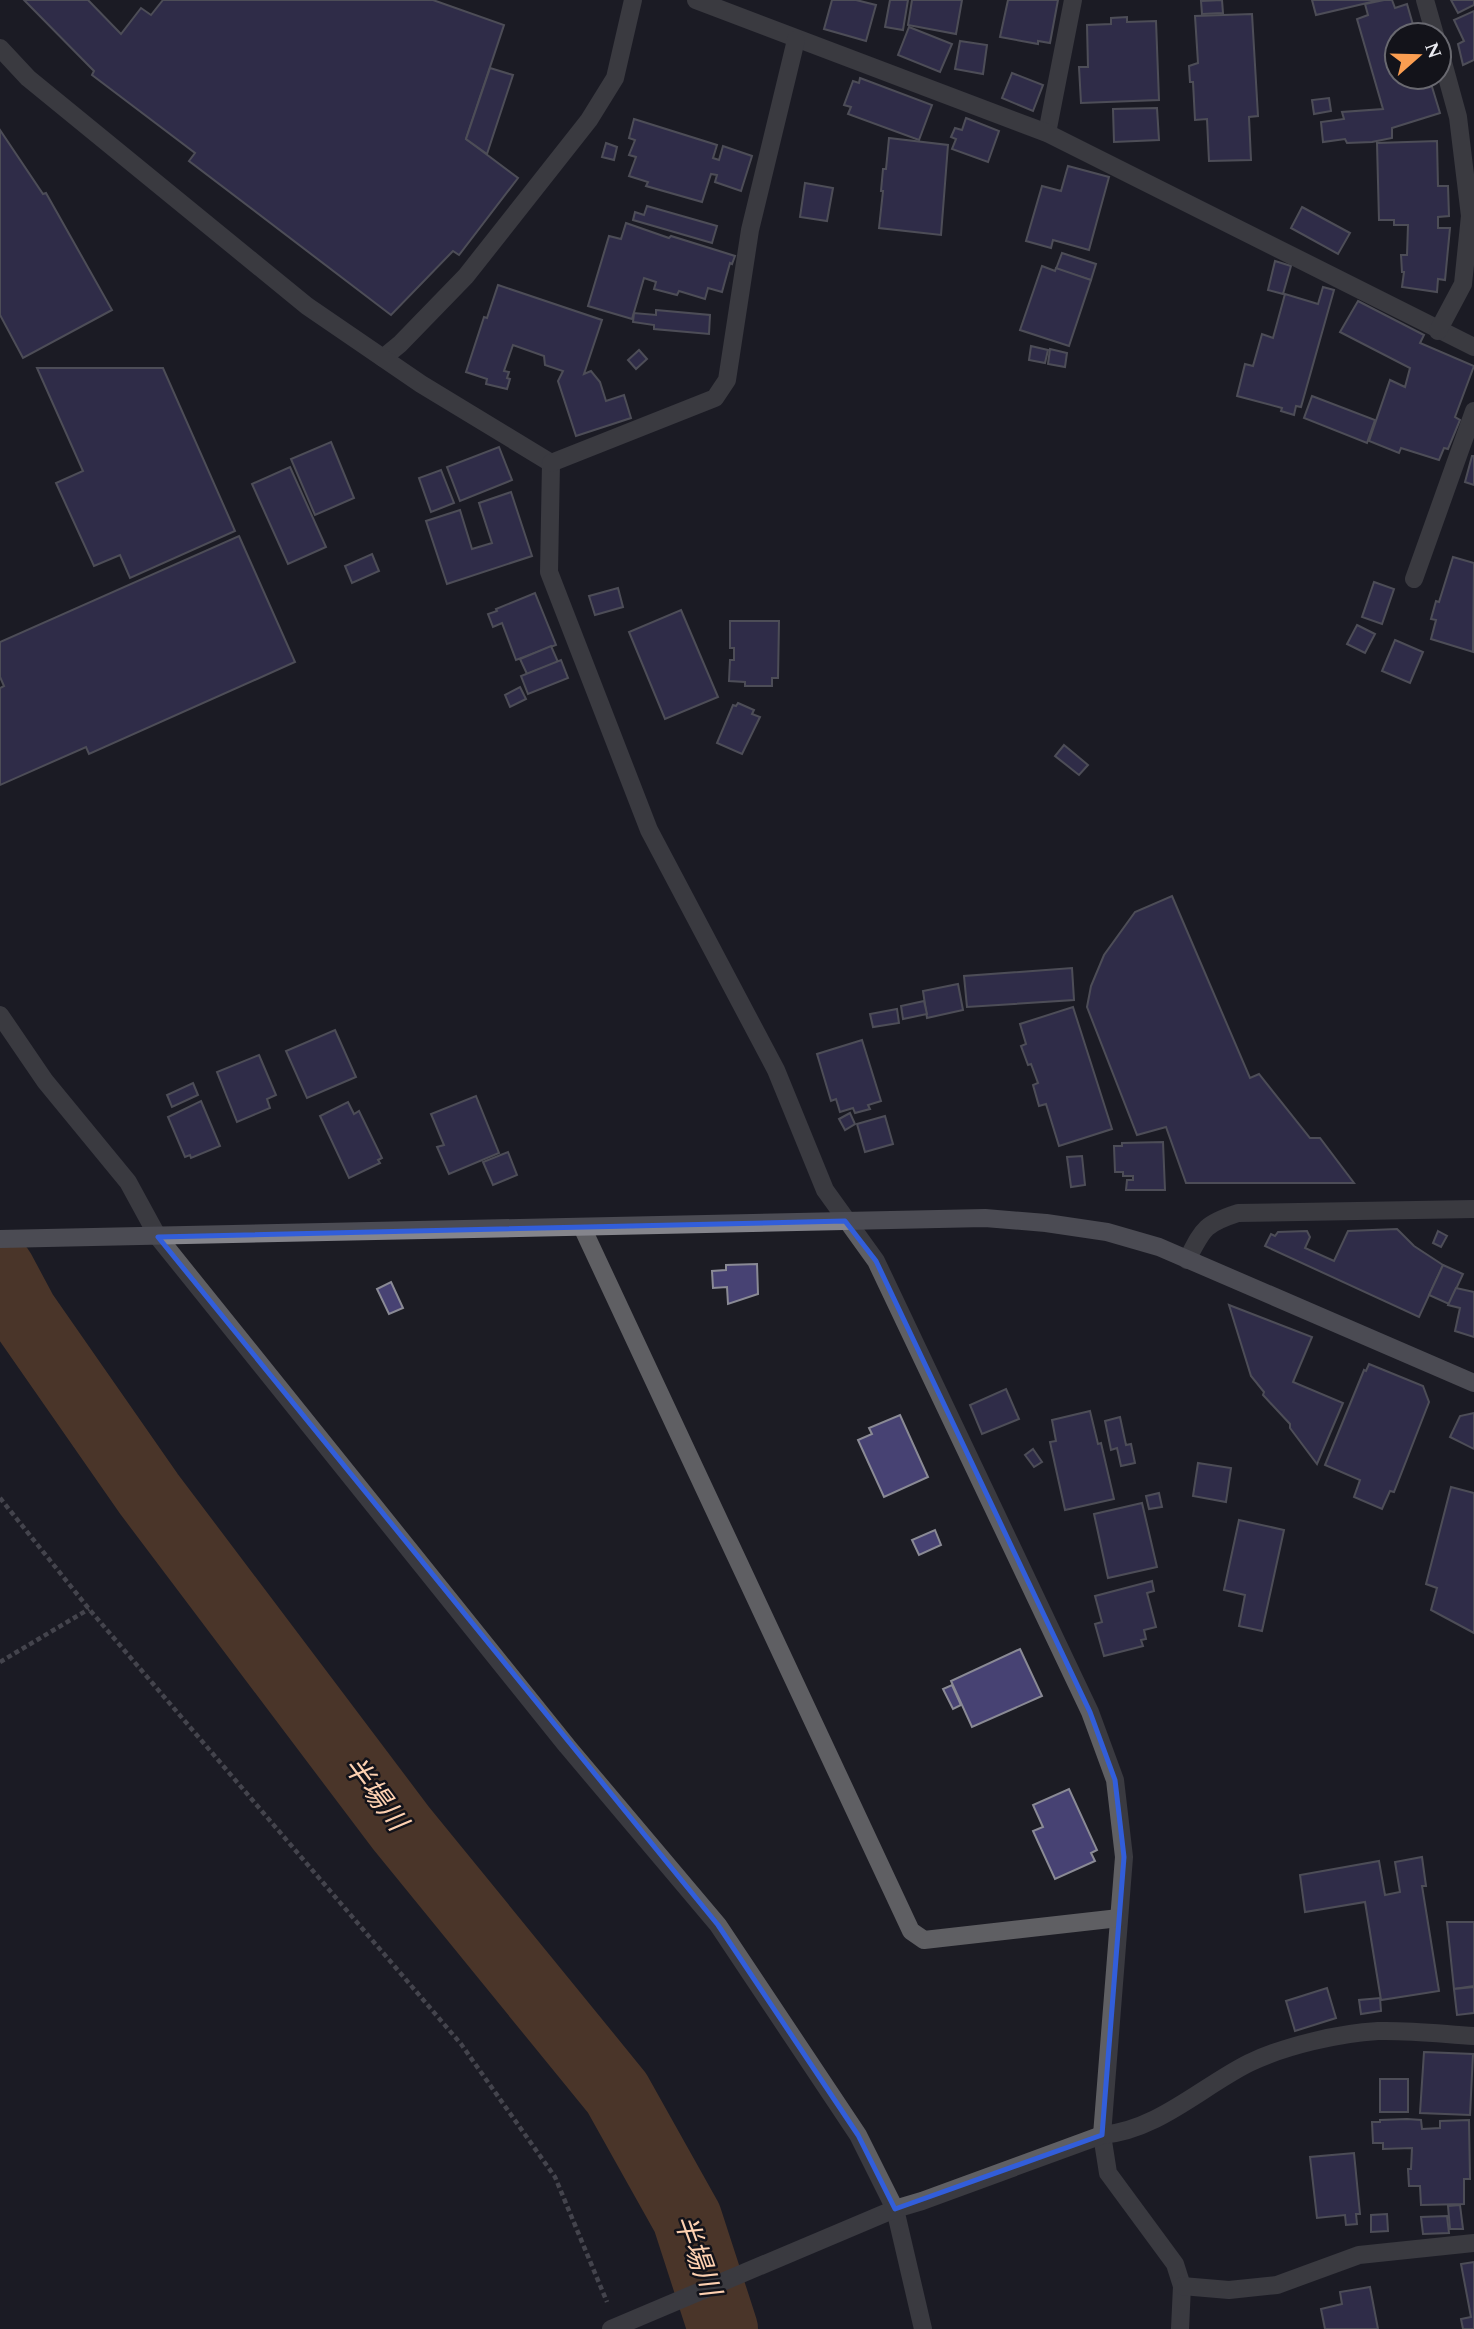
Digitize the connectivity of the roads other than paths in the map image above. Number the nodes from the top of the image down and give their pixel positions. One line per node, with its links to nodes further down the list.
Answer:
1 (634, 0): 12 (street)
2 (696, 0): 6 (street)
3 (1073, 0): 9 (street)
4 (1425, 0): 5 (street)
5 (1431, 21)
6 (796, 40): 9 (street); 14 (street)
7 (0, 48): 12 (street)
8 (1451, 91): 10 (street)
9 (1047, 133): 10 (street)
10 (1438, 331): 11 (street)
11 (1474, 347)
12 (383, 358): 14 (street)
13 (1474, 411): 15 (street)
14 (551, 463): 18 (street)
15 (1414, 579)
16 (0, 1015): 20 (street)
17 (1474, 1209): 22 (street)
18 (845, 1221): 19 (street); 22 (street); 24 (street)
19 (582, 1227): 20 (street); 24 (street)
20 (159, 1237): 21 (street); 27 (street)
21 (0, 1239)
22 (1187, 1259): 23 (street)
23 (1474, 1383)
24 (1119, 1918): 26 (street)
25 (1474, 2036): 26 (street)
26 (1102, 2135): 27 (street); 29 (street)
27 (895, 2208): 30 (street); 31 (street)
28 (1474, 2243): 29 (street)
29 (1182, 2286): 32 (street)
30 (619, 2326)
31 (923, 2329)
32 (1180, 2329)

